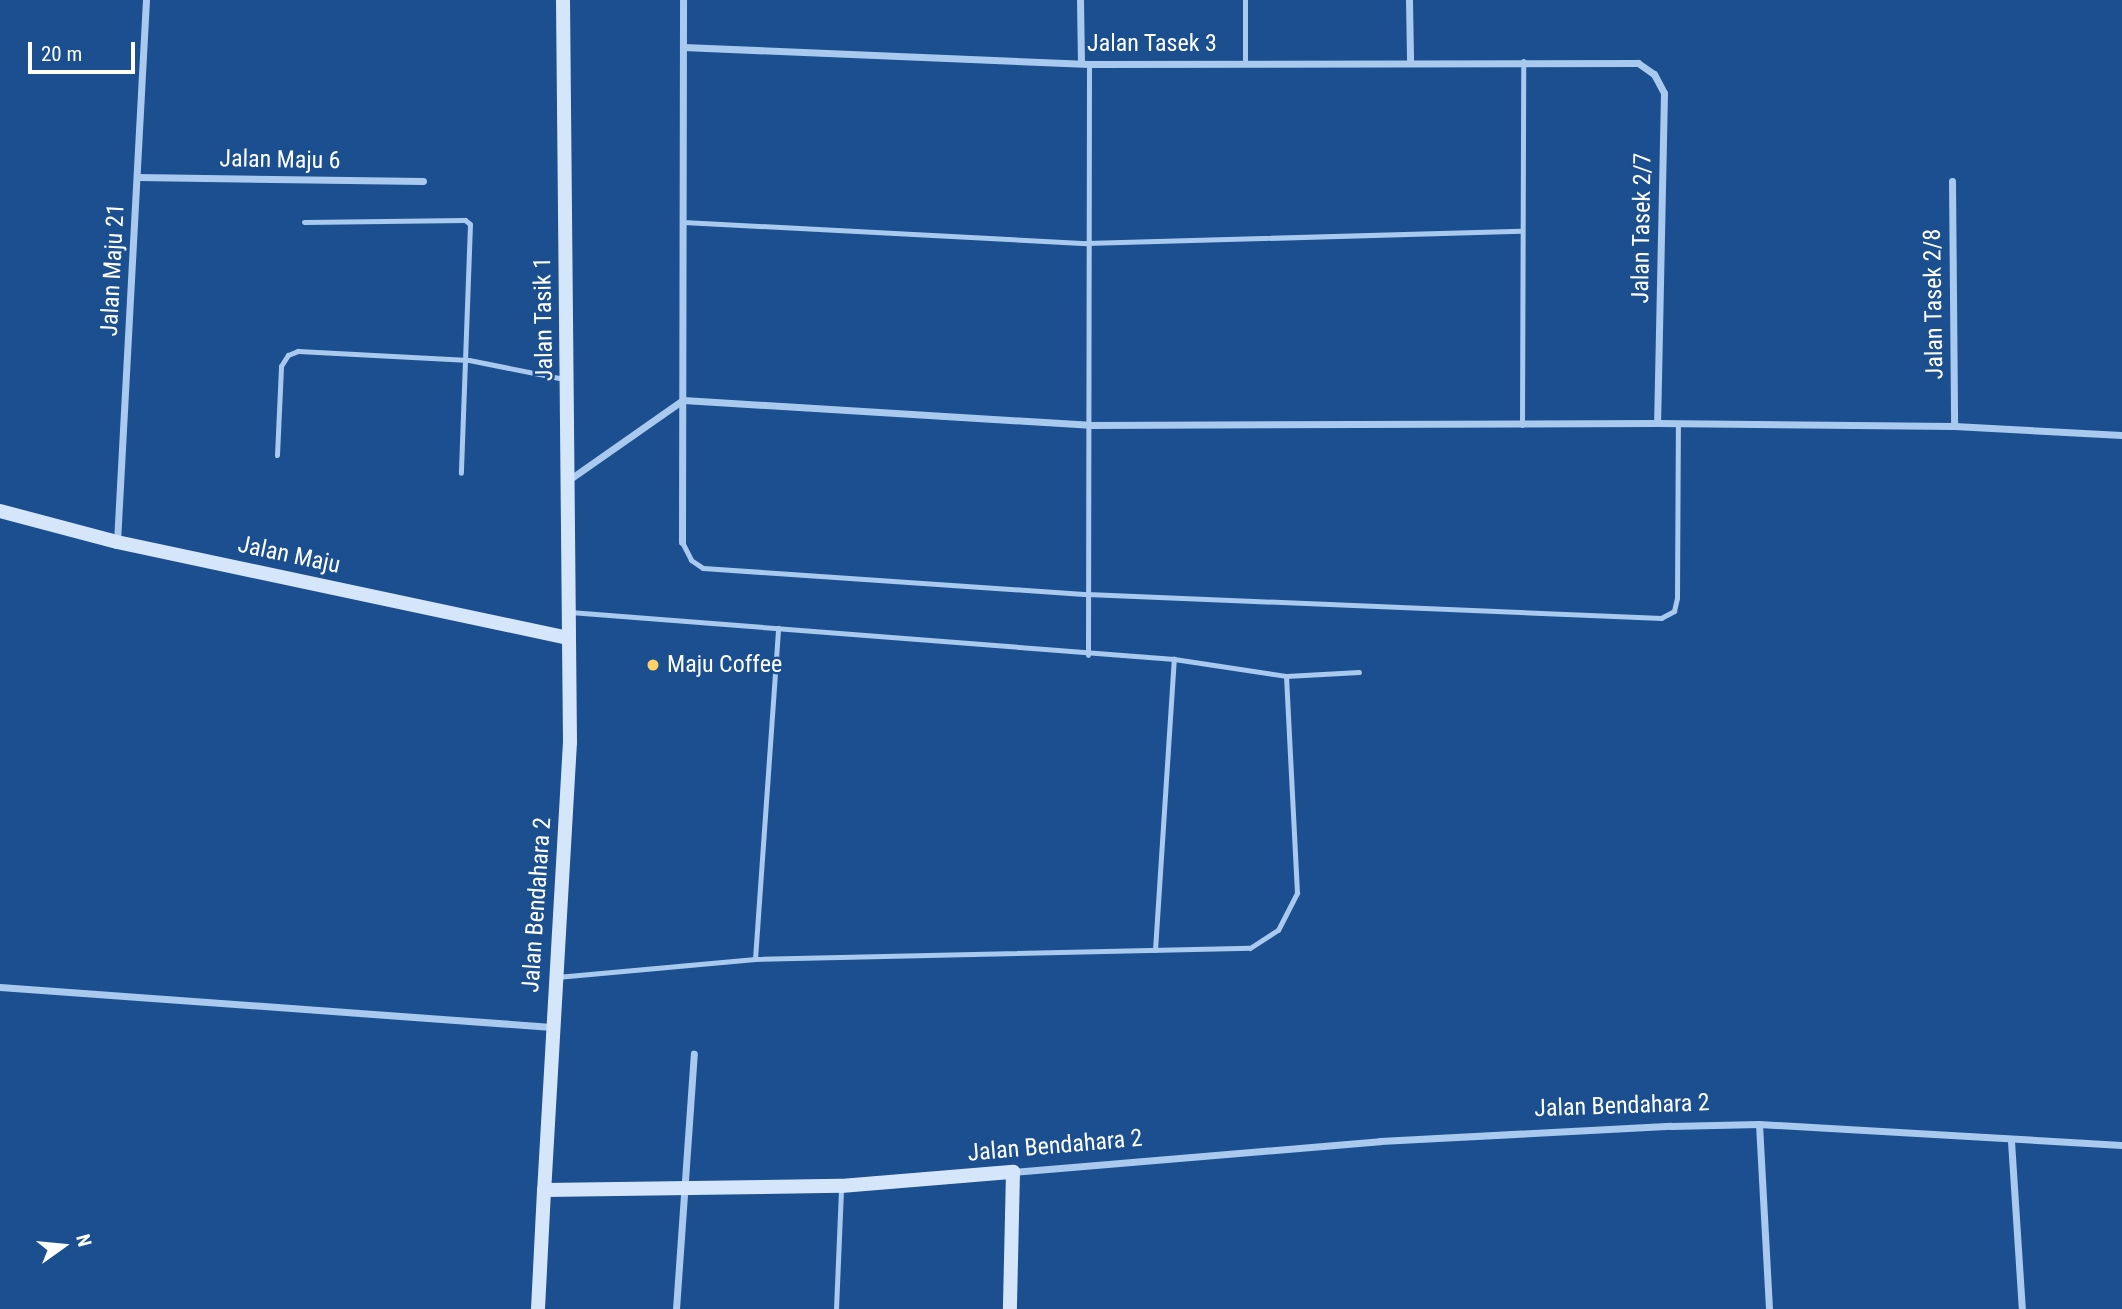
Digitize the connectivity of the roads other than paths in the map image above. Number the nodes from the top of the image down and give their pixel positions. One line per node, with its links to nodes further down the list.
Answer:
1 (146, 0): 13 (street, Jalan Maju 21)
2 (563, 0): 21 (street, Jalan Tasik 1)
3 (683, 0): 7 (street)
4 (1080, 0): 11 (street)
5 (1245, 0): 12 (lane)
6 (1409, 0): 8 (street)
7 (683, 47): 11 (street, Jalan Tasek 3); 17 (street)
8 (1410, 60): 10 (street, Jalan Tasek 3); 12 (street, Jalan Tasek 3)
9 (1620, 60): 10 (street, Jalan Tasek 3); 23 (street, Jalan Tasek 2/7)
10 (1523, 61): 18 (lane)
11 (1085, 64): 12 (street, Jalan Tasek 3); 19 (lane)
12 (1245, 64)
13 (137, 177): 14 (street, Jalan Maju 6); 33 (street, Jalan Maju 21)
14 (423, 181)
15 (1952, 181): 27 (street, Jalan Tasek 2/8)
16 (304, 222): 20 (lane)
17 (683, 222): 19 (lane); 22 (street)
18 (1521, 231): 19 (lane); 26 (lane)
19 (1086, 243): 25 (lane)
20 (469, 360): 21 (lane); 29 (lane); 30 (lane)
21 (567, 379): 31 (street, Jalan Tasik 1)
22 (683, 400): 25 (street); 31 (street); 34 (street)
23 (1657, 423): 24 (street); 26 (street)
24 (1678, 424): 27 (street); 35 (lane)
25 (1089, 425): 26 (street); 35 (lane)
26 (1522, 426)
27 (1954, 426): 28 (street)
28 (2122, 435)
29 (276, 455)
30 (461, 473)
31 (570, 479): 36 (street, Jalan Tasik 1)
32 (0, 510): 33 (street, Jalan Maju)
33 (117, 542): 38 (street, Jalan Maju)
34 (682, 542): 35 (lane)
35 (1087, 594): 39 (lane)
36 (570, 612): 37 (lane); 38 (street, Jalan Tasik 1)
37 (778, 628): 39 (lane); 44 (lane)
38 (569, 638): 45 (street, Jalan Bendahara 2)
39 (1088, 655): 40 (lane)
40 (1174, 659): 42 (lane); 43 (lane)
41 (1359, 672): 42 (lane)
42 (1286, 676): 43 (lane)
43 (1154, 950): 44 (lane)
44 (755, 959): 45 (lane)
45 (557, 976): 47 (street, Jalan Bendahara 2)
46 (0, 987): 47 (street)
47 (552, 1027): 54 (street, Jalan Bendahara 2)
48 (694, 1054): 55 (street)
49 (1759, 1124): 50 (street, Jalan Bendahara 2); 52 (street, Jalan Bendahara 2); 60 (street)
50 (2011, 1141): 51 (street, Jalan Bendahara 2); 61 (street)
51 (2122, 1145)
52 (1013, 1172): 53 (street, Jalan Bendahara 2); 59 (street)
53 (841, 1186): 55 (street, Jalan Bendahara 2); 58 (lane)
54 (544, 1190): 55 (street, Jalan Bendahara 2); 56 (street)
55 (683, 1191): 57 (street)
56 (538, 1309)
57 (676, 1309)
58 (836, 1309)
59 (1010, 1309)
60 (1769, 1309)
61 (2022, 1309)

